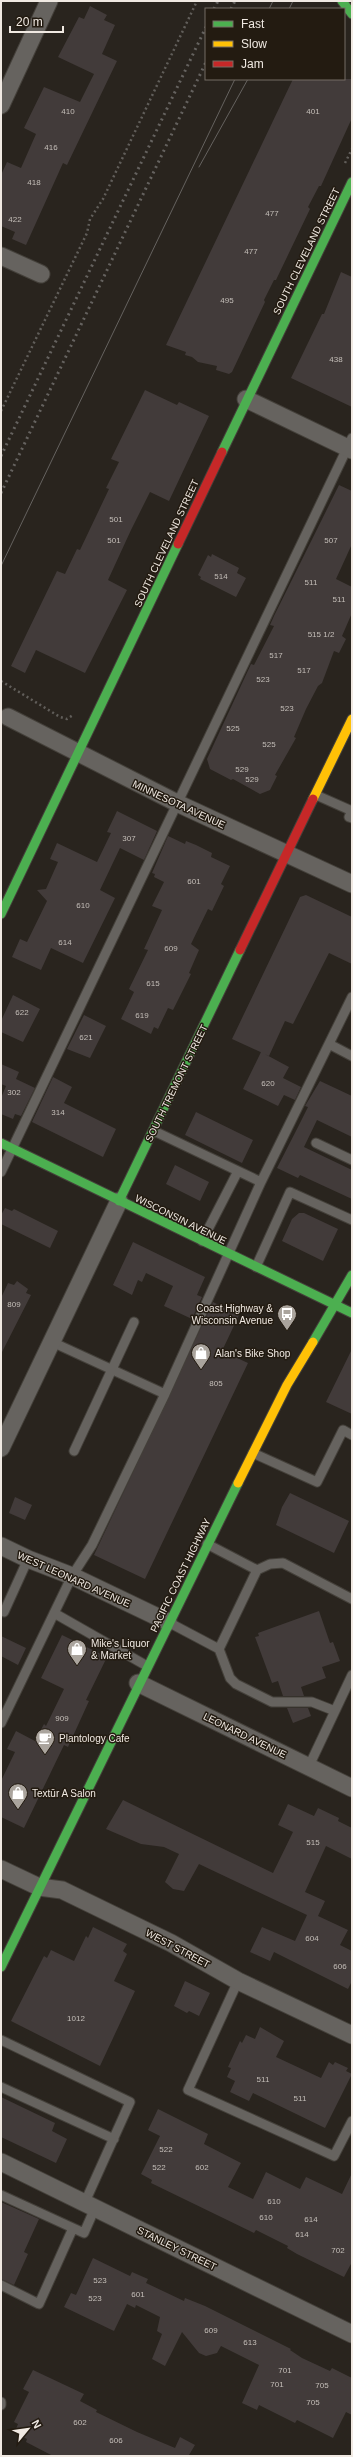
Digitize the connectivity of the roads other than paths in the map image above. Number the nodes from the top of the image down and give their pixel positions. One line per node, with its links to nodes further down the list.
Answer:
1 (49, 1): 4 (street)
2 (342, 1): 3 (street)
3 (352, 14)
4 (1, 105)
5 (352, 182): 8 (street, SOUTH CLEVELAND STREET)
6 (1, 256): 7 (street)
7 (41, 274)
8 (246, 399): 9 (street); 12 (street, SOUTH CLEVELAND STREET)
9 (350, 445): 14 (lane)
10 (8, 718): 12 (street, MINNESOTA AVENUE)
11 (352, 719): 13 (street, SOUTH TREMONT STREET)
12 (77, 754): 14 (street, MINNESOTA AVENUE); 19 (street, SOUTH CLEVELAND STREET)
13 (316, 795): 15 (lane); 17 (street, SOUTH TREMONT STREET)
14 (178, 804): 17 (street, MINNESOTA AVENUE); 26 (lane)
15 (352, 811): 16 (lane)
16 (352, 818)
17 (287, 854): 18 (street, MINNESOTA AVENUE); 23 (street, SOUTH TREMONT STREET)
18 (352, 884)
19 (1, 914)
20 (352, 997): 21 (lane)
21 (329, 1044): 22 (lane); 30 (lane)
22 (352, 1056)
23 (154, 1131): 28 (lane); 31 (street, SOUTH TREMONT STREET)
24 (316, 1143): 27 (lane)
25 (1, 1144): 26 (street, WISCONSIN AVENUE)
26 (12, 1149): 29 (lane); 31 (street, WISCONSIN AVENUE)
27 (352, 1160)
28 (238, 1171): 30 (lane); 33 (lane)
29 (1, 1172)
30 (261, 1182): 34 (lane)
31 (119, 1201): 33 (street, WISCONSIN AVENUE); 40 (street, SOUTH TREMONT STREET)
32 (352, 1220): 35 (lane)
33 (202, 1240): 34 (street, WISCONSIN AVENUE)
34 (228, 1253): 35 (street, WISCONSIN AVENUE); 42 (lane)
35 (256, 1267): 37 (street, WISCONSIN AVENUE)
36 (352, 1274): 37 (street, PACIFIC COAST HIGHWAY)
37 (336, 1306): 38 (street, WISCONSIN AVENUE); 46 (street, PACIFIC COAST HIGHWAY)
38 (352, 1313)
39 (134, 1322): 41 (lane)
40 (52, 1342): 41 (lane); 44 (street, SOUTH TREMONT STREET)
41 (112, 1370): 42 (lane); 45 (lane)
42 (165, 1394): 51 (lane)
43 (352, 1435): 46 (lane)
44 (1, 1448)
45 (74, 1451)
46 (254, 1453): 47 (street, PACIFIC COAST HIGHWAY)
47 (207, 1544): 50 (lane); 55 (street, PACIFIC COAST HIGHWAY)
48 (1, 1546): 49 (street, WEST LEONARD AVENUE)
49 (28, 1559): 51 (street, WEST LEONARD AVENUE); 53 (lane)
50 (257, 1570): 52 (lane); 56 (lane)
51 (72, 1576): 54 (lane); 55 (street, WEST LEONARD AVENUE)
52 (352, 1599)
53 (4, 1612)
54 (54, 1613): 57 (lane); 61 (lane)
55 (168, 1622): 56 (lane); 57 (street, PACIFIC COAST HIGHWAY)
56 (219, 1649): 60 (lane)
57 (146, 1666): 59 (street, PACIFIC COAST HIGHWAY)
58 (352, 1675): 60 (lane)
59 (138, 1683): 62 (street, LEONARD AVENUE); 65 (street, PACIFIC COAST HIGHWAY)
60 (335, 1711): 62 (lane)
61 (1, 1723)
62 (309, 1766): 63 (street, LEONARD AVENUE)
63 (352, 1788)
64 (1, 1869): 65 (street, WEST STREET)
65 (39, 1887): 66 (street, PACIFIC COAST HIGHWAY); 67 (street, WEST STREET)
66 (1, 1967)
67 (238, 1981): 68 (street, WEST STREET); 71 (lane)
68 (352, 2035)
69 (1, 2040): 72 (lane)
70 (1, 2088): 72 (lane)
71 (352, 2121)
72 (114, 2139): 75 (lane)
73 (1, 2162): 75 (street, STANLEY STREET)
74 (1, 2195): 76 (lane)
75 (90, 2205): 76 (lane); 78 (street, STANLEY STREET)
76 (73, 2228): 77 (lane)
77 (1, 2286)
78 (352, 2334)
79 (1, 2402): 80 (lane)
80 (1, 2405)

